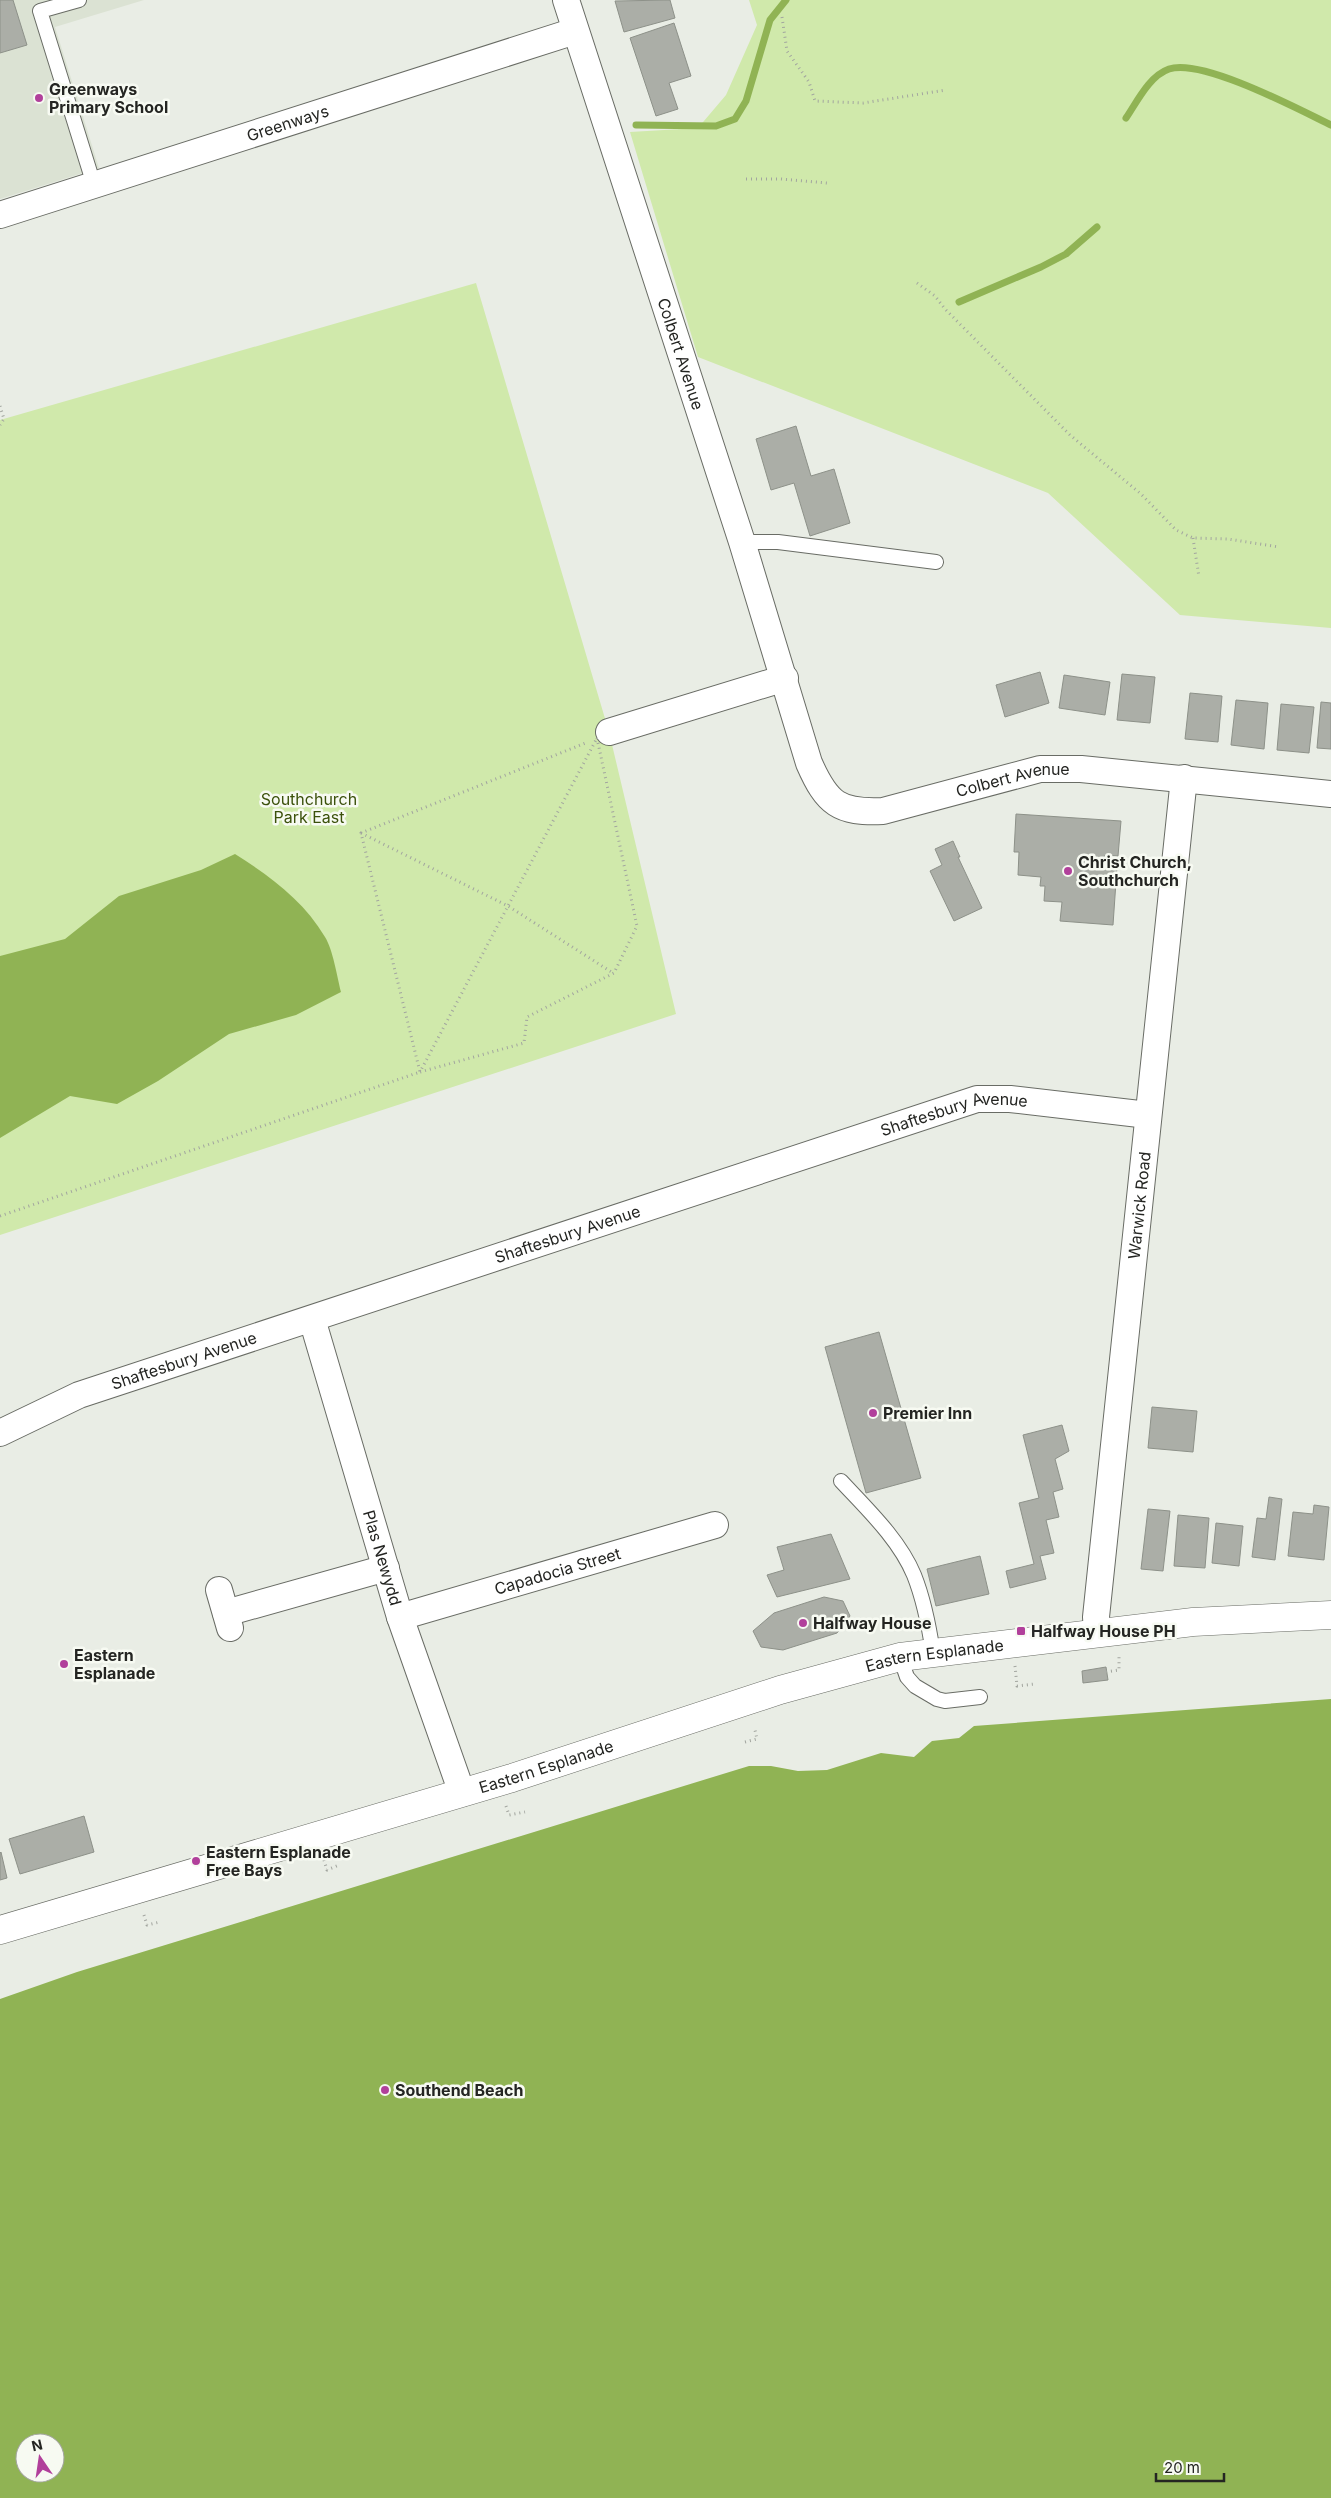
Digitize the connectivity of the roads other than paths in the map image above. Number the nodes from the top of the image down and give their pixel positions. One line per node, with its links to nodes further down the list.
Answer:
1 (566, 0): 3 (street, Colbert Avenue)
2 (74, 1): 4 (lane)
3 (575, 32): 4 (street, Greenways); 6 (street, Colbert Avenue)
4 (94, 185): 5 (street, Greenways)
5 (0, 215)
6 (742, 542): 7 (lane); 8 (street, Colbert Avenue)
7 (936, 562)
8 (785, 678): 9 (street); 10 (street, Colbert Avenue)
9 (603, 735)
10 (1184, 778): 11 (street, Colbert Avenue); 12 (street, Warwick Road)
11 (1331, 794)
12 (1148, 1115): 13 (street, Shaftesbury Avenue); 21 (street, Warwick Road)
13 (312, 1319): 14 (street, Shaftesbury Avenue); 17 (street, Plas Newydd)
14 (0, 1433)
15 (841, 1481): 22 (lane)
16 (715, 1525): 20 (street, Capadocia Street)
17 (386, 1568): 18 (street); 20 (street, Plas Newydd)
18 (225, 1610)
19 (1331, 1615): 21 (main road, Eastern Esplanade)
20 (400, 1617): 25 (street, Plas Newydd)
21 (1097, 1633): 22 (main road, Eastern Esplanade)
22 (933, 1653): 23 (main road, Eastern Esplanade)
23 (900, 1657): 24 (lane); 25 (main road, Eastern Esplanade)
24 (980, 1697)
25 (462, 1793): 26 (main road, Eastern Esplanade)
26 (0, 1930)

